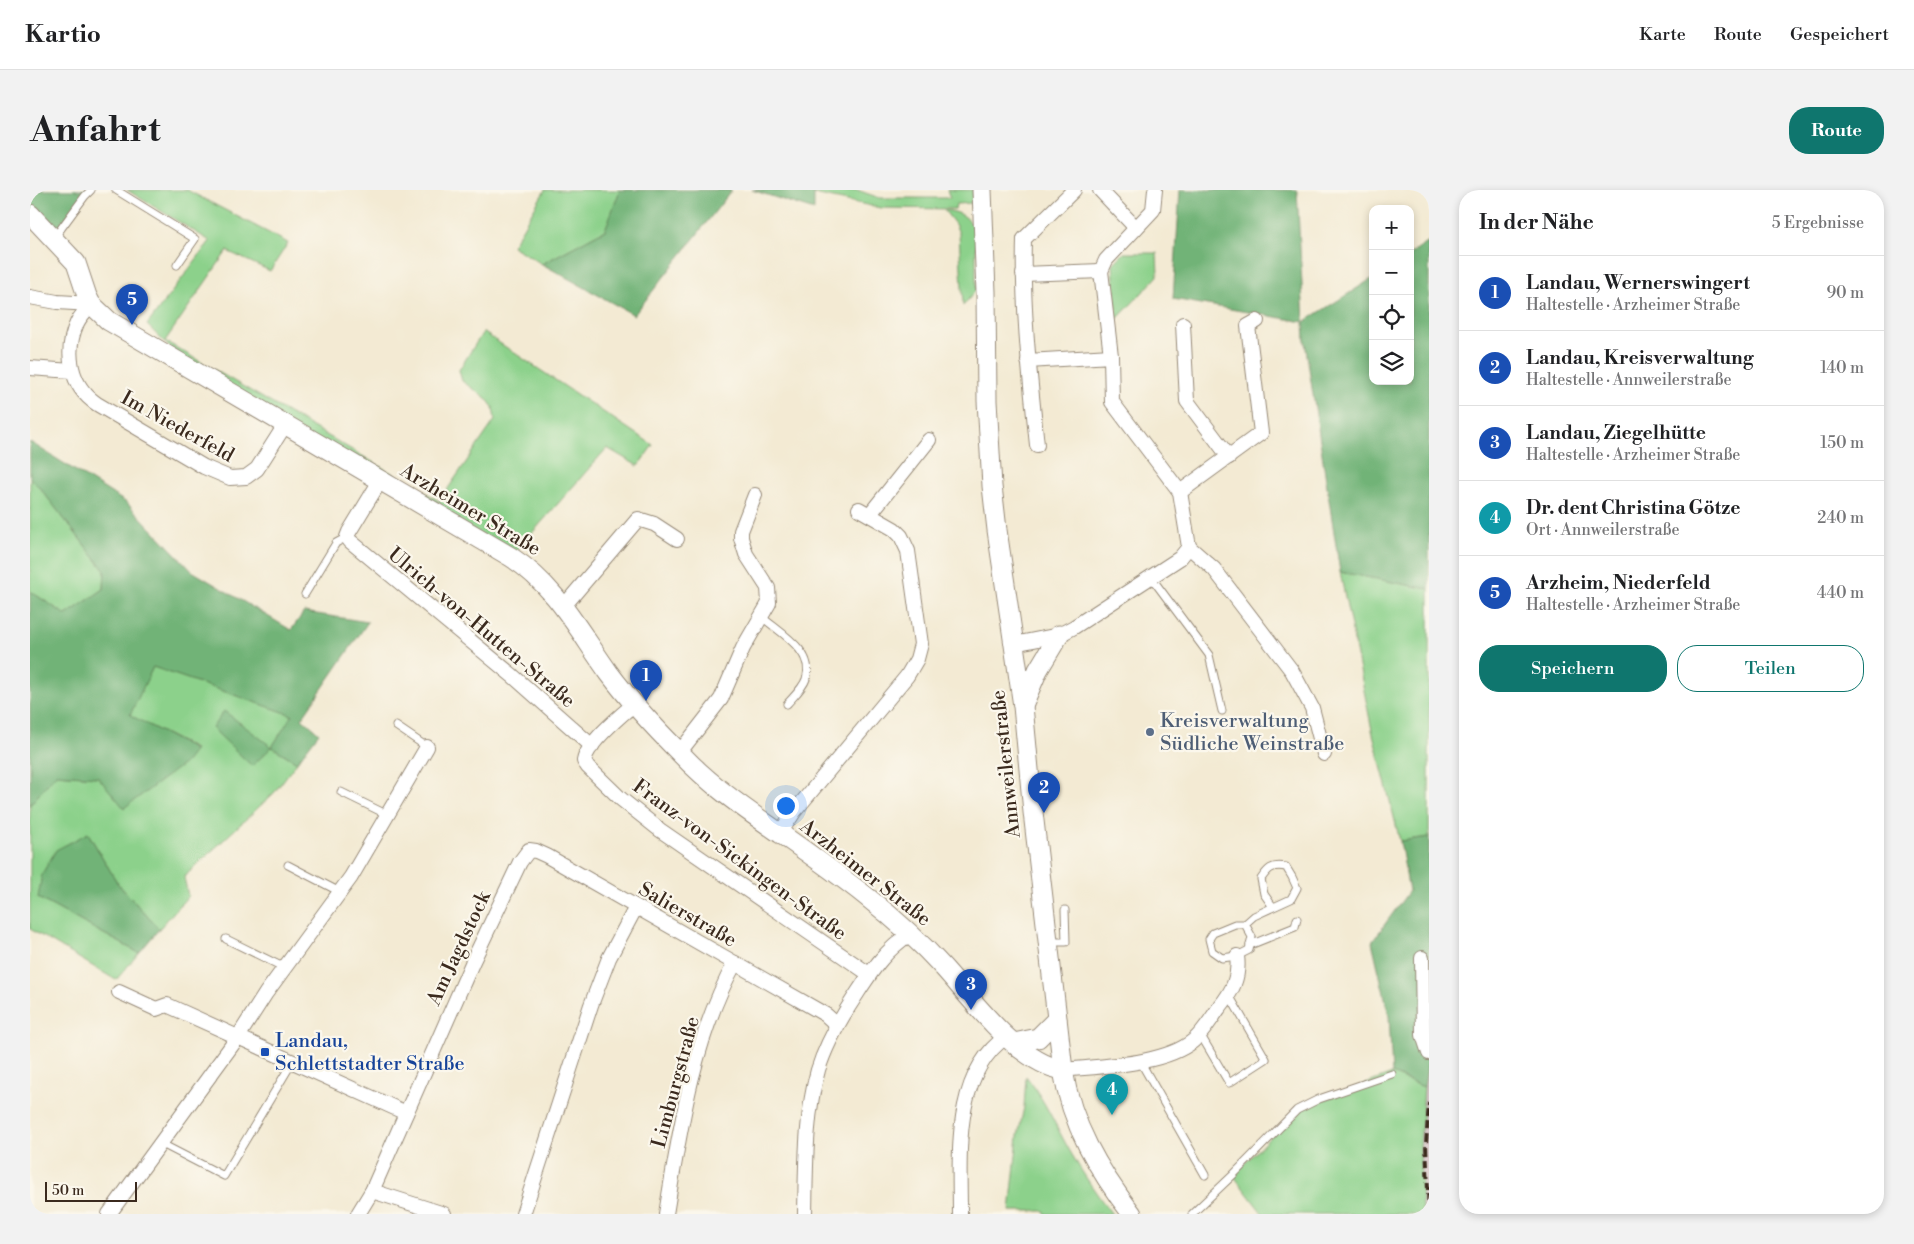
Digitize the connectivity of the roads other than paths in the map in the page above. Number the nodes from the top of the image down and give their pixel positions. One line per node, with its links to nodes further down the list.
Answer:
1 (91, 190): 9 (lane)
2 (116, 190): 10 (lane)
3 (982, 190): 36 (street, Annweilerstraße)
4 (1074, 190): 12 (street)
5 (1100, 190): 8 (street)
6 (1156, 190): 8 (street)
7 (30, 214): 9 (street)
8 (1136, 228): 11 (street)
9 (54, 239): 14 (street)
10 (177, 265)
11 (1101, 272): 12 (street); 17 (street)
12 (1023, 274): 18 (street)
13 (30, 297): 14 (street)
14 (91, 304): 20 (street, Im Niederfeld); 21 (street, Arzheimer Straße)
15 (1257, 321): 24 (street)
16 (1183, 324): 24 (street)
17 (1110, 356): 18 (street); 26 (street)
18 (1028, 361): 23 (street)
19 (30, 368): 20 (street)
20 (72, 371): 21 (street, Im Niederfeld)
21 (285, 424): 25 (street, Arzheimer Straße)
22 (929, 440): 48 (street)
23 (1037, 445)
24 (1229, 457): 26 (street)
25 (380, 481): 28 (street); 33 (street, Arzheimer Straße)
26 (1180, 492): 30 (street)
27 (755, 495): 34 (street)
28 (347, 537): 32 (lane); 42 (street, Ulrich-von-Hutten-Straße)
29 (677, 539): 33 (street)
30 (1189, 547): 31 (street); 45 (street)
31 (1151, 577): 35 (street); 40 (lane)
32 (305, 594)
33 (564, 606): 37 (street, Arzheimer Straße)
34 (762, 617): 38 (lane); 44 (street)
35 (1059, 635): 36 (street); 39 (street)
36 (1014, 644): 39 (street, Annweilerstraße)
37 (634, 704): 42 (street); 44 (street, Arzheimer Straße)
38 (787, 704)
39 (1022, 706): 59 (street, Annweilerstraße)
40 (1222, 711)
41 (396, 726): 43 (lane)
42 (592, 746): 65 (street, Franz-von-Sickingen-Straße)
43 (427, 747): 47 (street)
44 (679, 753): 48 (street, Arzheimer Straße)
45 (1324, 754)
46 (341, 792): 47 (lane)
47 (388, 815): 51 (street)
48 (780, 833): 57 (street, Arzheimer Straße)
49 (520, 862): 52 (street, Salierstraße); 78 (street, Am Jagdstock)
50 (288, 864): 51 (lane)
51 (340, 892): 64 (street)
52 (636, 907): 63 (street, Salierstraße); 85 (street)
53 (1274, 907): 53 (lane); 56 (lane)
54 (1065, 910): 59 (lane)
55 (1297, 919): 60 (lane)
56 (1246, 924): 60 (lane); 61 (lane)
57 (911, 932): 65 (street); 72 (street, Arzheimer Straße)
58 (226, 939): 64 (lane)
59 (1048, 942): 68 (street, Annweilerstraße)
60 (1250, 945): 61 (lane)
61 (1237, 956): 67 (street)
62 (1422, 958): 73 (street)
63 (735, 964): 69 (street, Salierstraße); 86 (street, Limburgstraße)
64 (285, 968): 71 (street)
65 (870, 974): 69 (street)
66 (119, 992): 71 (street)
67 (1229, 995): 70 (street); 70 (lane)
68 (1057, 1019): 72 (street); 76 (street, Annweilerstraße)
69 (837, 1025): 87 (street)
70 (1200, 1034): 74 (street)
71 (238, 1037): 75 (street); 79 (street)
72 (1010, 1039): 76 (street, Arzheimer Straße); 88 (street)
73 (1429, 1053)
74 (1140, 1061): 76 (street); 80 (lane)
75 (294, 1062): 78 (street); 79 (lane)
76 (1063, 1070): 89 (street, Annweilerstraße)
77 (1392, 1074): 90 (lane)
78 (406, 1112): 81 (street, Am Jagdstock)
79 (160, 1143): 82 (street)
80 (1205, 1174)
81 (372, 1191): 83 (street, Am Jagdstock); 84 (street)
82 (109, 1214)
83 (358, 1214)
84 (444, 1214)
85 (523, 1214)
86 (666, 1214)
87 (805, 1214)
88 (960, 1214)
89 (1132, 1214)
90 (1192, 1214)

